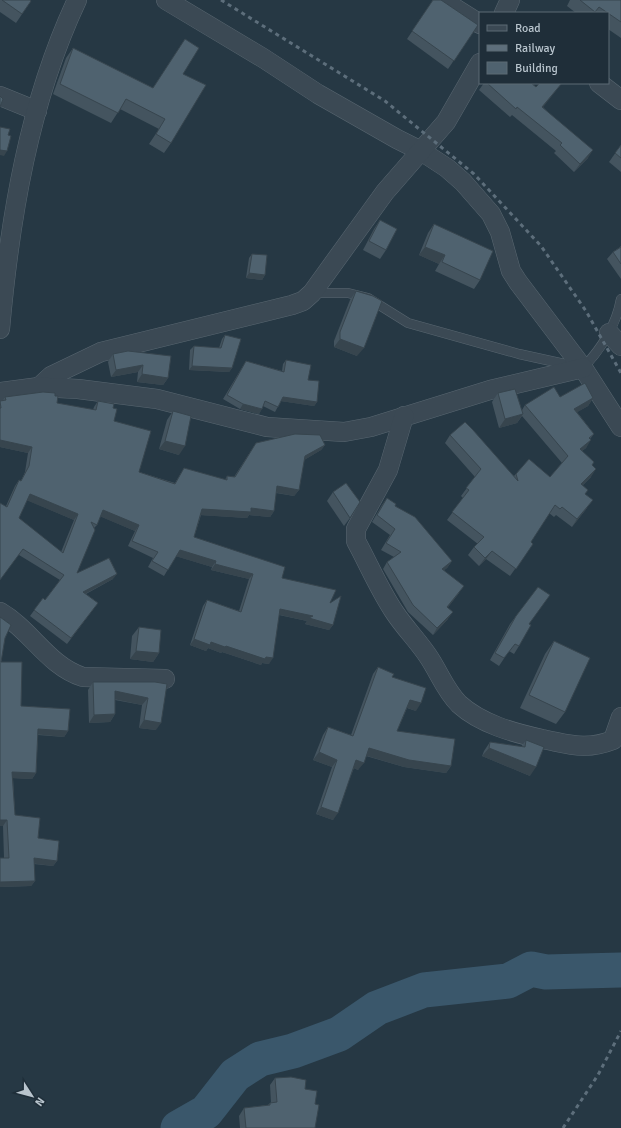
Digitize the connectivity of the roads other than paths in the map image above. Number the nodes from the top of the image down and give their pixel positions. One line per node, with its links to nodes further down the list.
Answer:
1 (77, 0): 9 (street)
2 (166, 0): 10 (street)
3 (442, 0): 4 (street)
4 (479, 23)
5 (479, 65): 10 (street)
6 (600, 84): 8 (street)
7 (0, 96): 9 (street)
8 (621, 100)
9 (37, 111): 13 (street)
10 (421, 151): 11 (street); 15 (street)
11 (312, 293): 15 (lane); 16 (street)
12 (621, 299): 14 (lane)
13 (0, 329)
14 (615, 340): 15 (lane)
15 (584, 368): 18 (street); 19 (street)
16 (39, 388): 17 (street); 18 (street)
17 (0, 392)
18 (404, 416): 22 (street)
19 (621, 428)
20 (0, 612): 21 (street)
21 (165, 679)
22 (621, 717)

